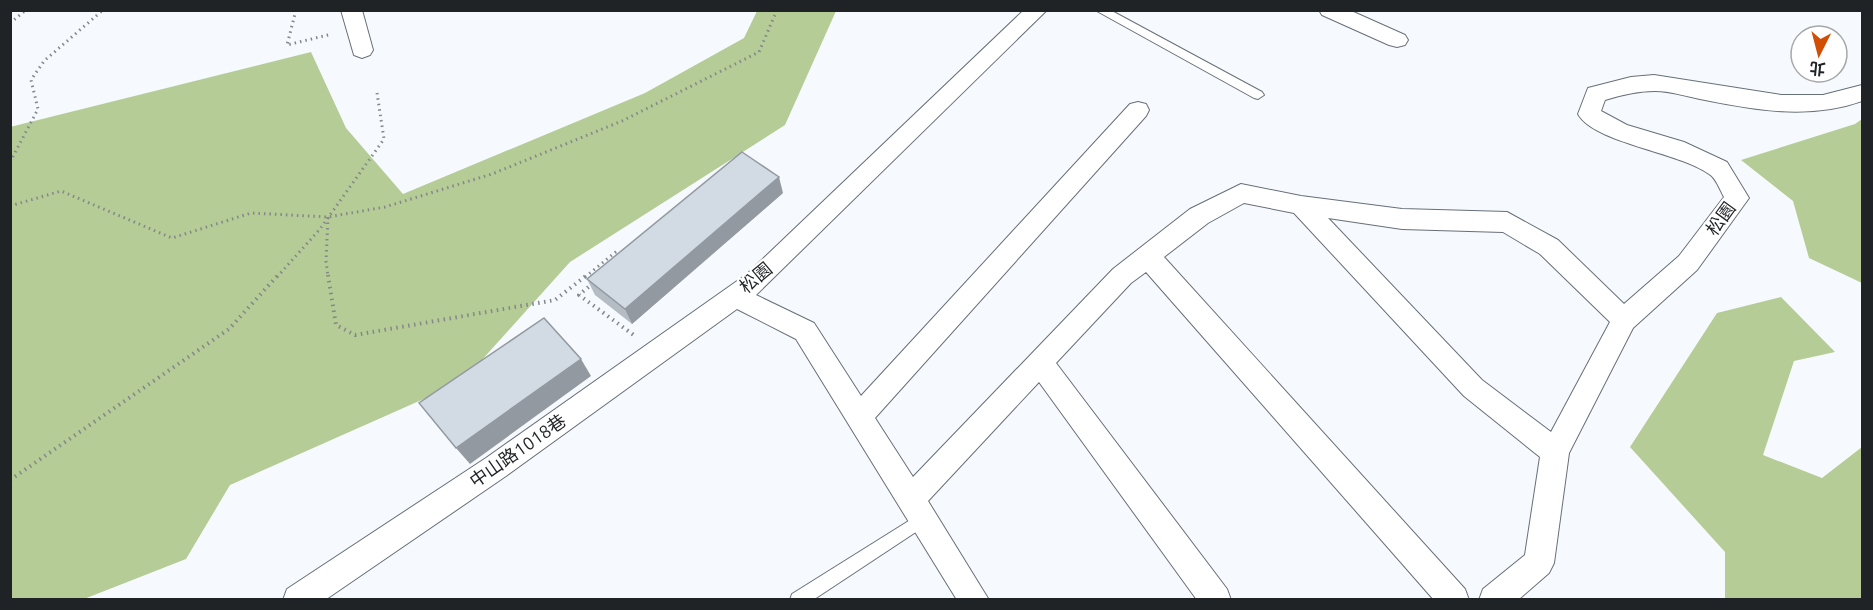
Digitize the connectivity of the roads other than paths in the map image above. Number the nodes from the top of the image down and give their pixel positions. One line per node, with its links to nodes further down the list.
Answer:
1 (1037, 10): 12 (street, 松園)
2 (1100, 10): 8 (lane)
3 (1329, 10): 5 (street)
4 (353, 18): 6 (street)
5 (1397, 40)
6 (362, 50)
7 (1863, 93): 13 (street, 松園)
8 (1258, 95)
9 (1138, 110): 15 (street)
10 (1301, 205): 11 (street); 13 (street); 16 (street)
11 (1147, 256): 14 (street); 22 (street)
12 (735, 296): 15 (street, 松園); 18 (street, 中山路1018巷)
13 (1624, 320): 16 (street, 松園)
14 (1040, 362): 17 (street); 21 (street)
15 (859, 417): 17 (street, 松園)
16 (1555, 452): 23 (street, 松園)
17 (917, 509): 19 (lane); 20 (street, 松園)
18 (298, 600)
19 (798, 600)
20 (974, 600)
21 (1216, 600)
22 (1454, 600)
23 (1494, 600)

